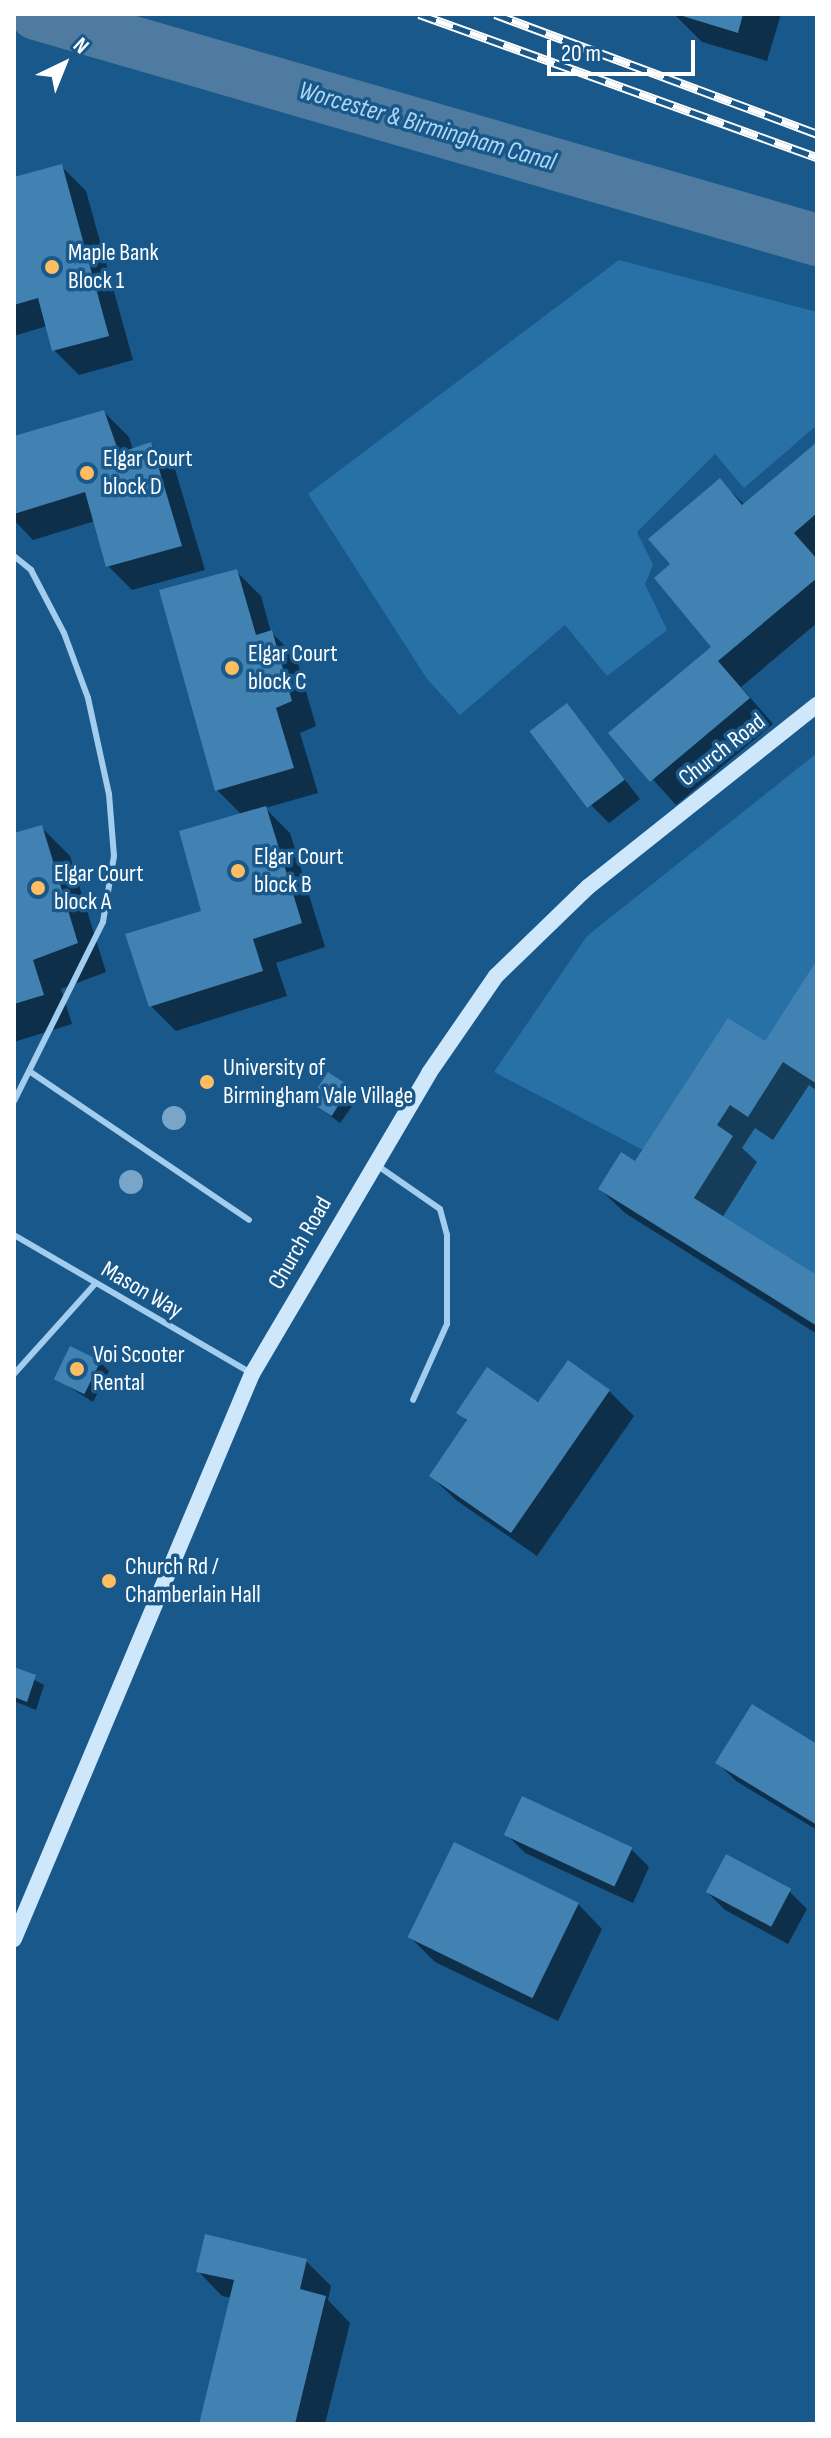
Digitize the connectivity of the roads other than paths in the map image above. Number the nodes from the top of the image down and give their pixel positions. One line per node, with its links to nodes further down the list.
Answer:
1 (14, 556): 3 (lane)
2 (817, 705): 5 (main road, Church Road)
3 (32, 1073): 4 (lane); 6 (lane)
4 (14, 1101)
5 (375, 1164): 10 (main road, Church Road); 11 (lane)
6 (249, 1220)
7 (14, 1235): 8 (lane, Mason Way)
8 (95, 1284): 9 (lane); 10 (lane, Mason Way)
9 (14, 1374)
10 (252, 1374): 12 (main road, Church Road)
11 (413, 1400)
12 (14, 1939)

